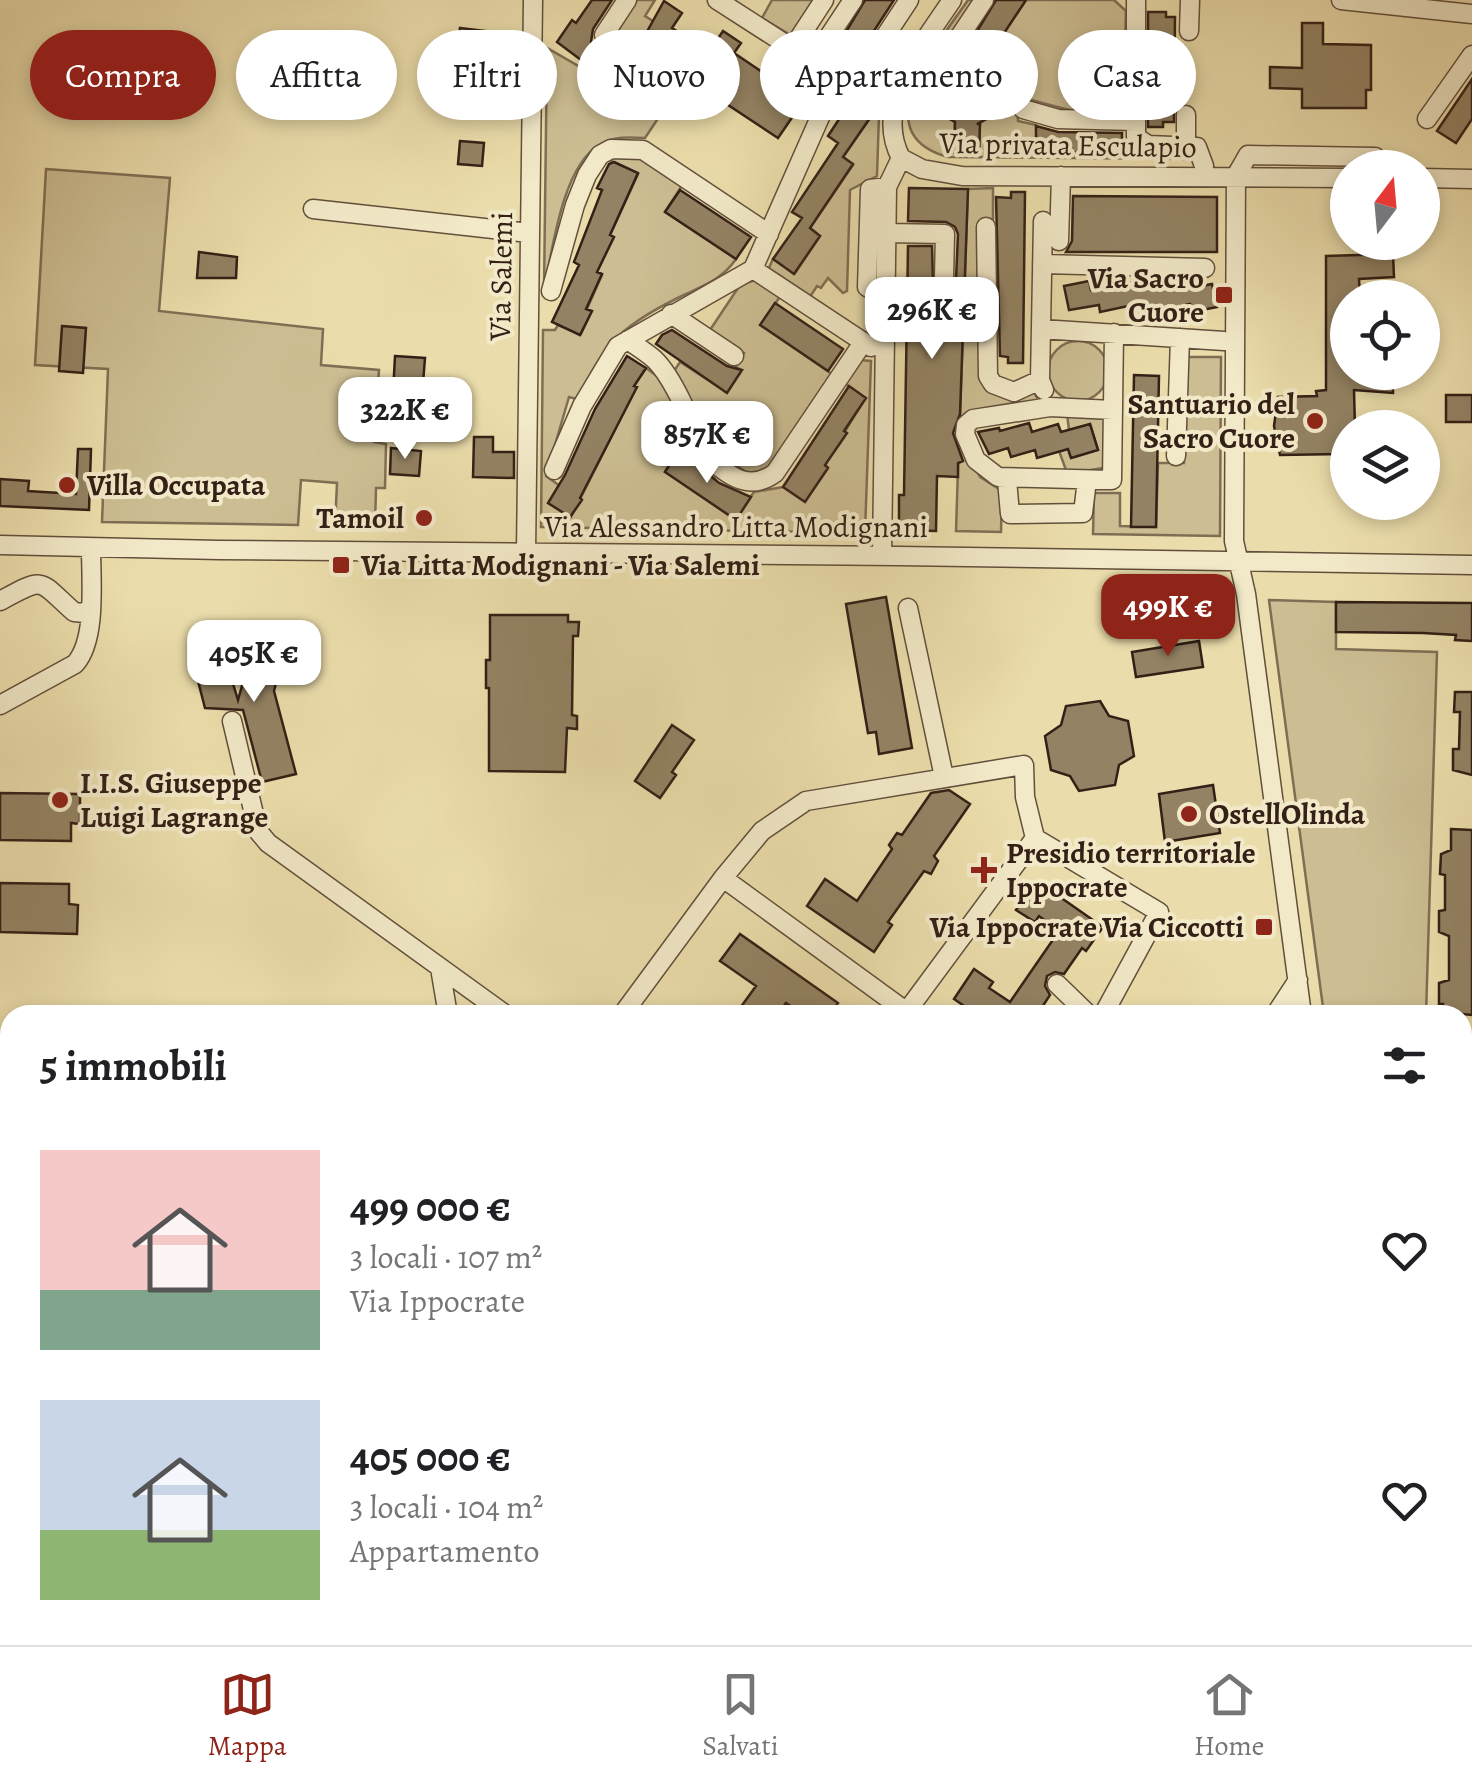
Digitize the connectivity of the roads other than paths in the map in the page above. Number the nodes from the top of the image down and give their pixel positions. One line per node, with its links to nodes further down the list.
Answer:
1 (532, 0): 41 (street, Via Salemi)
2 (627, 0): 13 (street)
3 (716, 0): 14 (street)
4 (824, 0): 15 (street)
5 (853, 0): 16 (street)
6 (910, 0): 17 (street)
7 (952, 0): 18 (street)
8 (984, 0): 19 (street)
9 (1136, 0): 27 (street)
10 (1190, 0): 20 (street)
11 (1340, 0): 12 (street)
12 (1472, 14)
13 (607, 30)
14 (763, 30)
15 (804, 30)
16 (833, 30)
17 (890, 30)
18 (932, 30)
19 (964, 30)
20 (1189, 30)
21 (1472, 55): 23 (street)
22 (1038, 113): 27 (street)
23 (1427, 119)
24 (819, 120): 43 (street)
25 (893, 120): 30 (street)
26 (1186, 120): 28 (street)
27 (1134, 121): 28 (street)
28 (1186, 145): 31 (street)
29 (1330, 156): 33 (street)
30 (901, 158): 32 (street, Via privata Esculapio); 37 (street)
31 (1204, 166)
32 (1061, 176): 33 (street, Via privata Esculapio); 44 (street)
33 (1236, 176): 34 (street, Via privata Esculapio); 69 (street)
34 (1330, 178)
35 (1440, 178): 36 (street)
36 (1472, 179)
37 (886, 187): 42 (street); 50 (street)
38 (313, 209): 41 (street)
39 (1043, 221): 45 (street)
40 (986, 226): 58 (street)
41 (529, 233): 67 (street, Via Salemi)
42 (888, 233): 48 (street); 50 (street)
43 (769, 234): 47 (street); 49 (street)
44 (1059, 241)
45 (1042, 264): 46 (street); 52 (street)
46 (1205, 268)
47 (753, 270): 51 (street); 55 (street)
48 (944, 278)
49 (551, 291)
50 (887, 299): 68 (street)
51 (671, 314): 55 (street); 57 (street)
52 (1041, 329): 53 (street); 58 (street)
53 (1114, 333): 54 (street); 60 (street)
54 (1180, 338): 56 (street); 61 (street)
55 (628, 340): 62 (street)
56 (1224, 341)
57 (734, 356)
58 (1040, 380): 59 (street)
59 (1050, 406): 60 (street); 63 (street)
60 (1113, 410): 64 (street)
61 (1176, 456)
62 (554, 470)
63 (1007, 480): 64 (street); 64 (street)
64 (1086, 480)
65 (0, 544): 66 (street, Via Alessandro Litta Modignani)
66 (92, 548): 67 (street, Via Alessandro Litta Modignani); 72 (street)
67 (526, 553): 68 (street, Via Alessandro Litta Modignani)
68 (882, 556): 69 (street, Via Alessandro Litta Modignani)
69 (1239, 561): 70 (street, Via Alessandro Litta Modignani); 80 (street)
70 (1472, 565)
71 (0, 601): 72 (street)
72 (90, 608): 74 (street)
73 (908, 608): 76 (street)
74 (0, 706)
75 (232, 721): 79 (street)
76 (944, 777): 77 (street); 78 (street)
77 (1035, 838): 86 (street); 88 (street)
78 (722, 878): 84 (street); 85 (street)
79 (440, 968): 82 (street); 83 (street)
80 (1298, 980): 89 (street); 90 (street)
81 (1057, 984): 87 (street)
82 (446, 1005)
83 (492, 1005)
84 (629, 1005)
85 (895, 1005)
86 (914, 1005)
87 (1079, 1005)
88 (1108, 1005)
89 (1282, 1005)
90 (1301, 1005)

